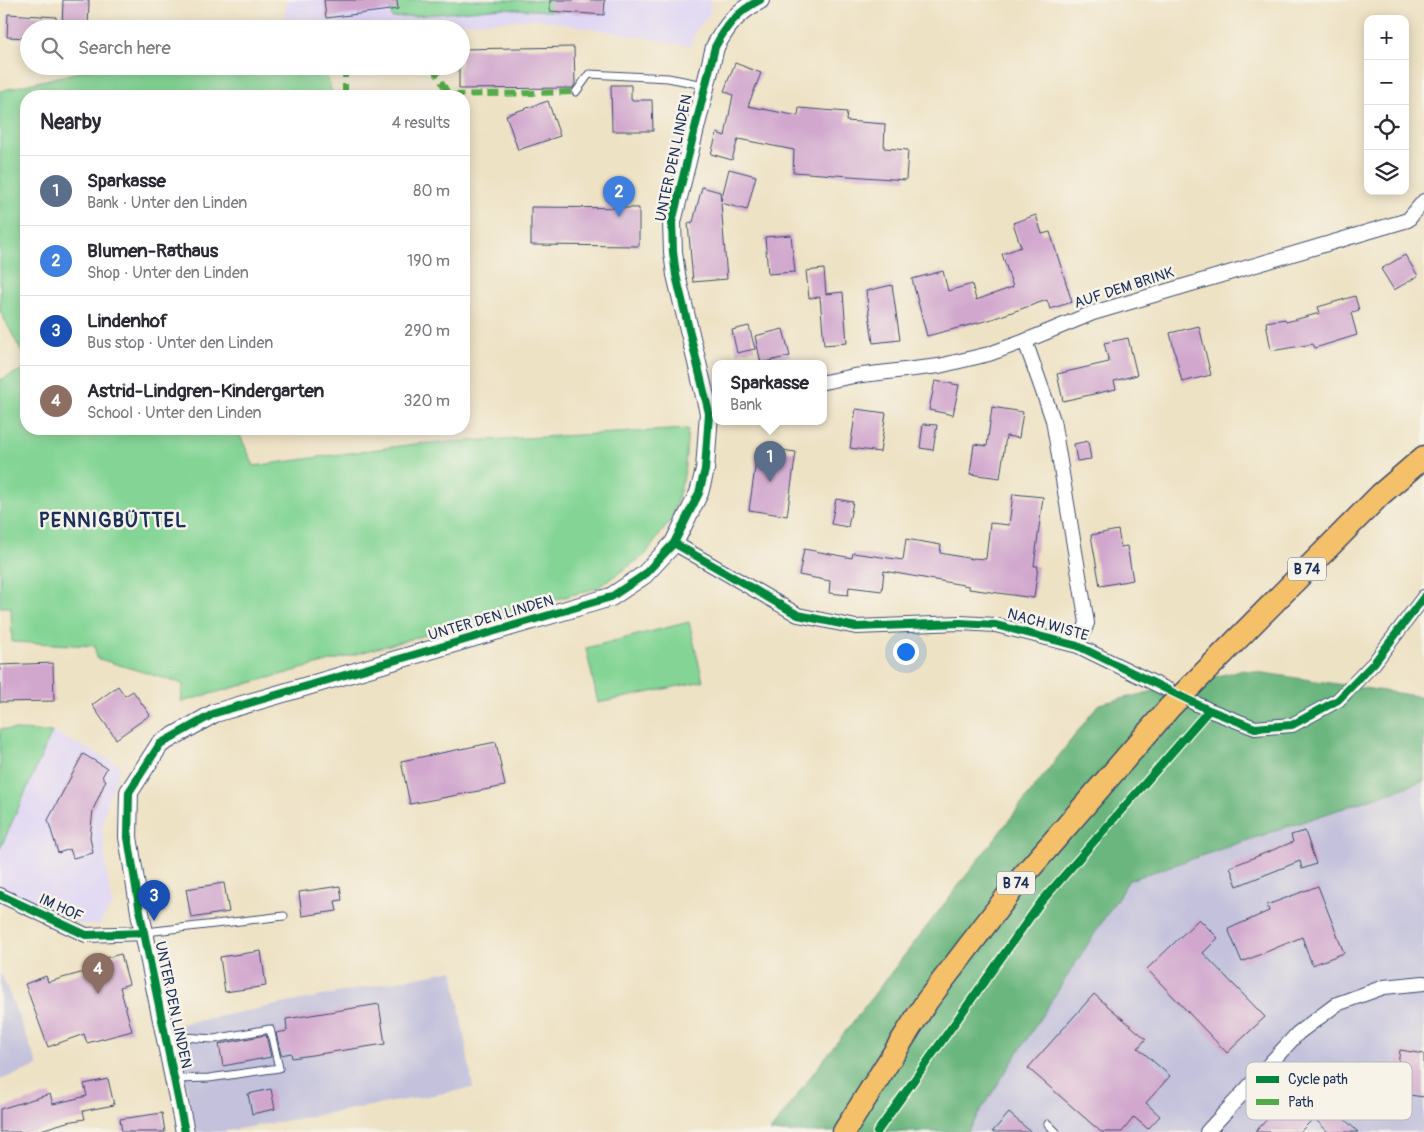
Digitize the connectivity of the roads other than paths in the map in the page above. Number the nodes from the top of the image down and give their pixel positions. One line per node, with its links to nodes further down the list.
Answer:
1 (760, 0): 2 (street, UNTER DEN LINDEN)
2 (734, 8): 3 (street, UNTER DEN LINDEN)
3 (704, 85): 4 (lane); 8 (street, UNTER DEN LINDEN)
4 (576, 92)
5 (1424, 201): 6 (street, AUF DEM BRINK)
6 (1025, 341): 7 (street, AUF DEM BRINK); 12 (street, NACH WISTE)
7 (827, 381)
8 (712, 412): 10 (street, UNTER DEN LINDEN)
9 (1424, 457): 23 (main road, B 74, bridge)
10 (674, 543): 12 (street, NACH WISTE); 15 (street, UNTER DEN LINDEN)
11 (1424, 597): 12 (street, NACH WISTE)
12 (1078, 646)
13 (0, 895): 15 (street, IM HOF)
14 (284, 916): 15 (lane)
15 (144, 933): 17 (street, UNTER DEN LINDEN)
16 (1424, 983): 18 (street)
17 (166, 1036): 19 (street, UNTER DEN LINDEN); 19 (lane)
18 (1271, 1062)
19 (174, 1079): 22 (street, UNTER DEN LINDEN)
20 (1246, 1090): 25 (street)
21 (1048, 1124): 24 (lane)
22 (185, 1132)
23 (844, 1132)
24 (1056, 1132)
25 (1207, 1132)

